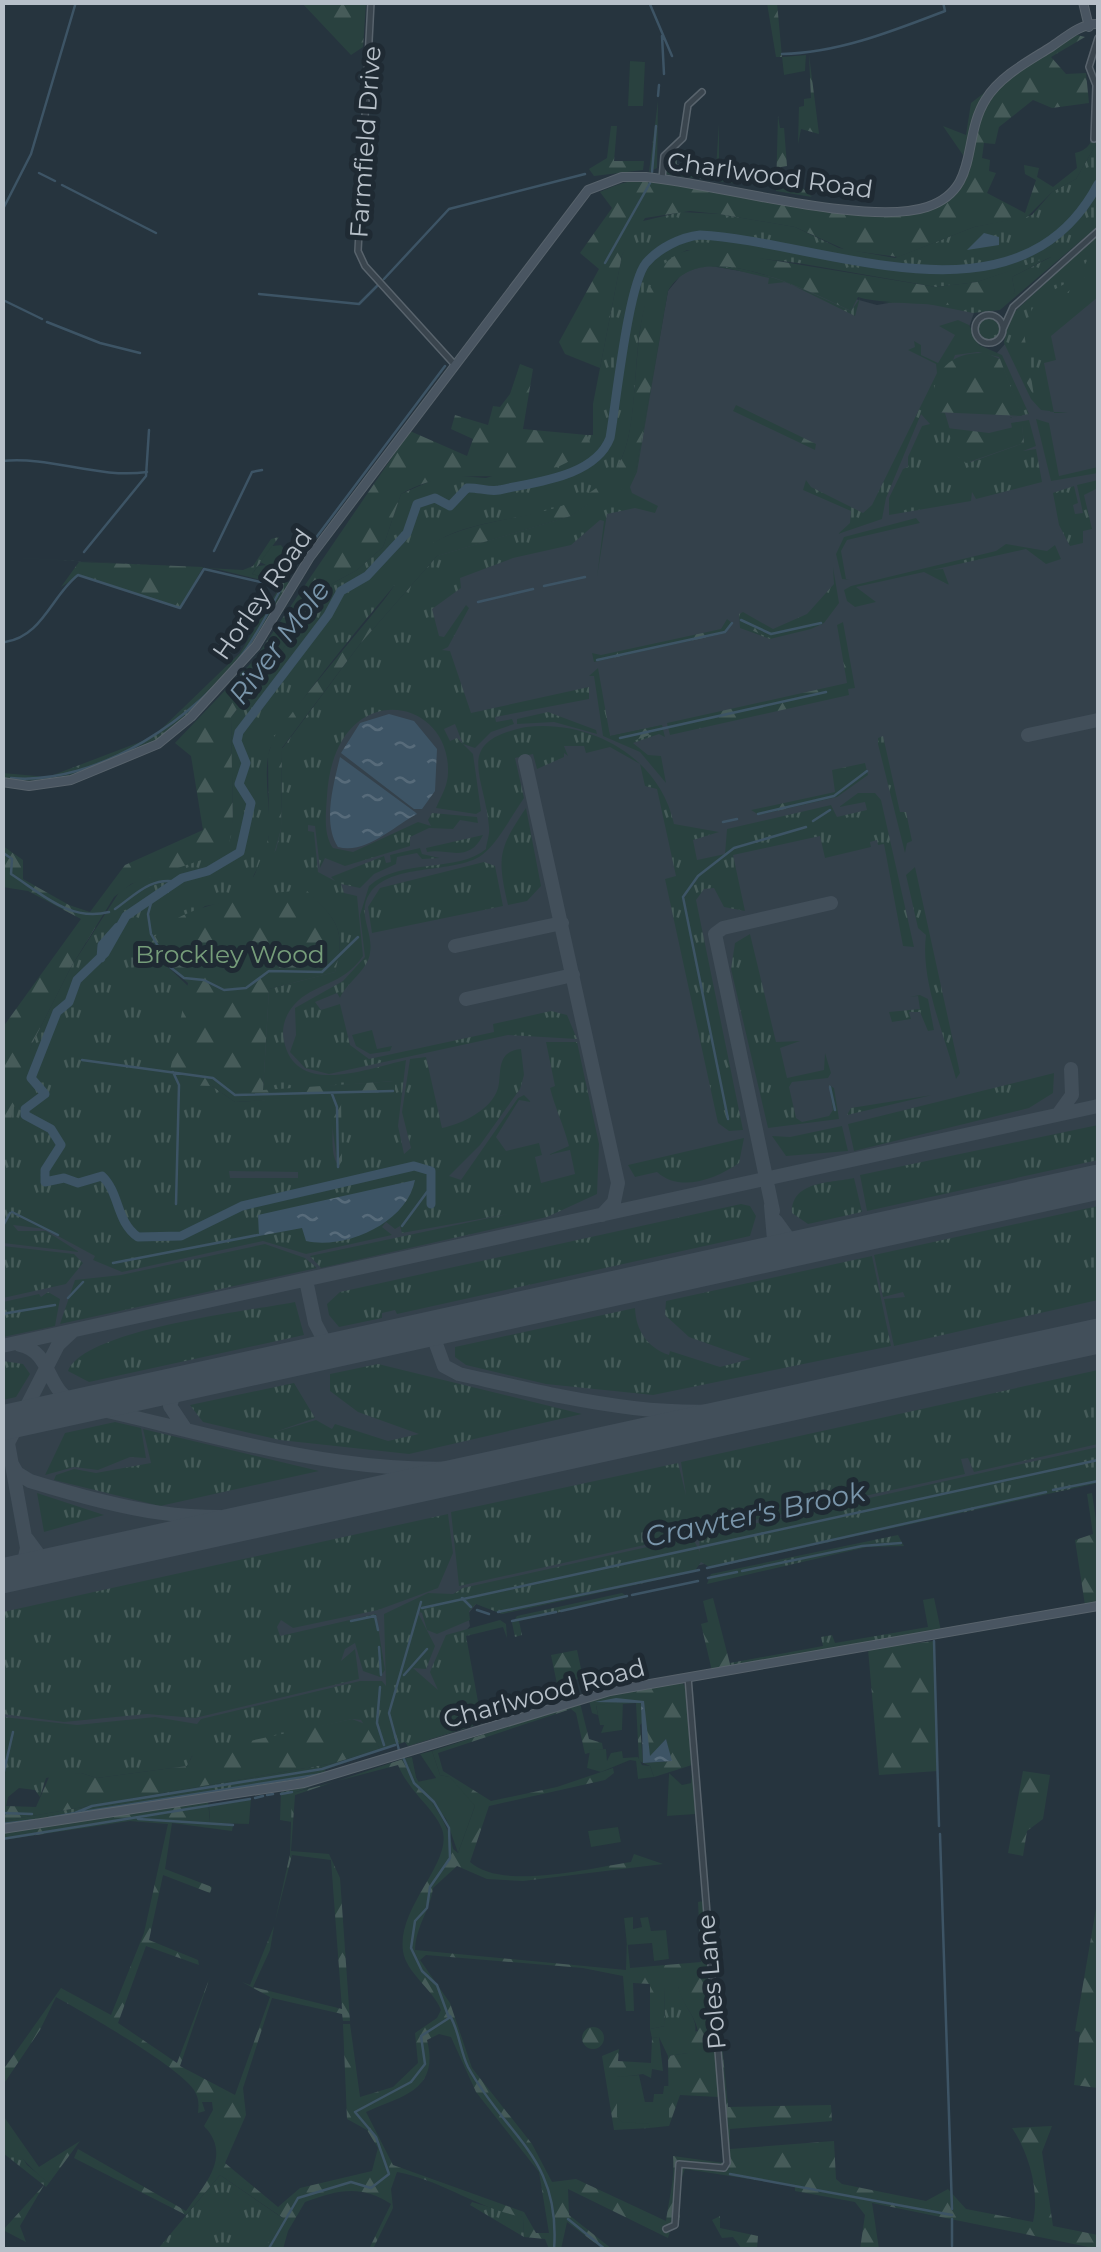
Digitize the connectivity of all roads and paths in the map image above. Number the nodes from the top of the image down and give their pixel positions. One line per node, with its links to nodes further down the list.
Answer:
1 (371, 2): 13 (street, Farmfield Drive)
2 (1083, 2): 3 (street)
3 (1092, 28): 4 (street); 7 (street, Charlwood Road)
4 (1097, 86): 6 (street)
5 (702, 92): 7 (street)
6 (1094, 139)
7 (662, 179): 11 (street, Charlwood Road)
8 (1098, 230): 9 (street)
9 (1013, 307): 10 (street); 12 (street)
10 (988, 315): 12 (street); 12 (street)
11 (485, 324): 13 (street, Horley Road)
12 (1003, 329)
13 (455, 365): 14 (street, Horley Road)
14 (2, 782)
15 (1098, 1606): 16 (street, Charlwood Road)
16 (688, 1678): 17 (street, Charlwood Road); 18 (street, Poles Lane)
17 (2, 1829)
18 (666, 2229)

